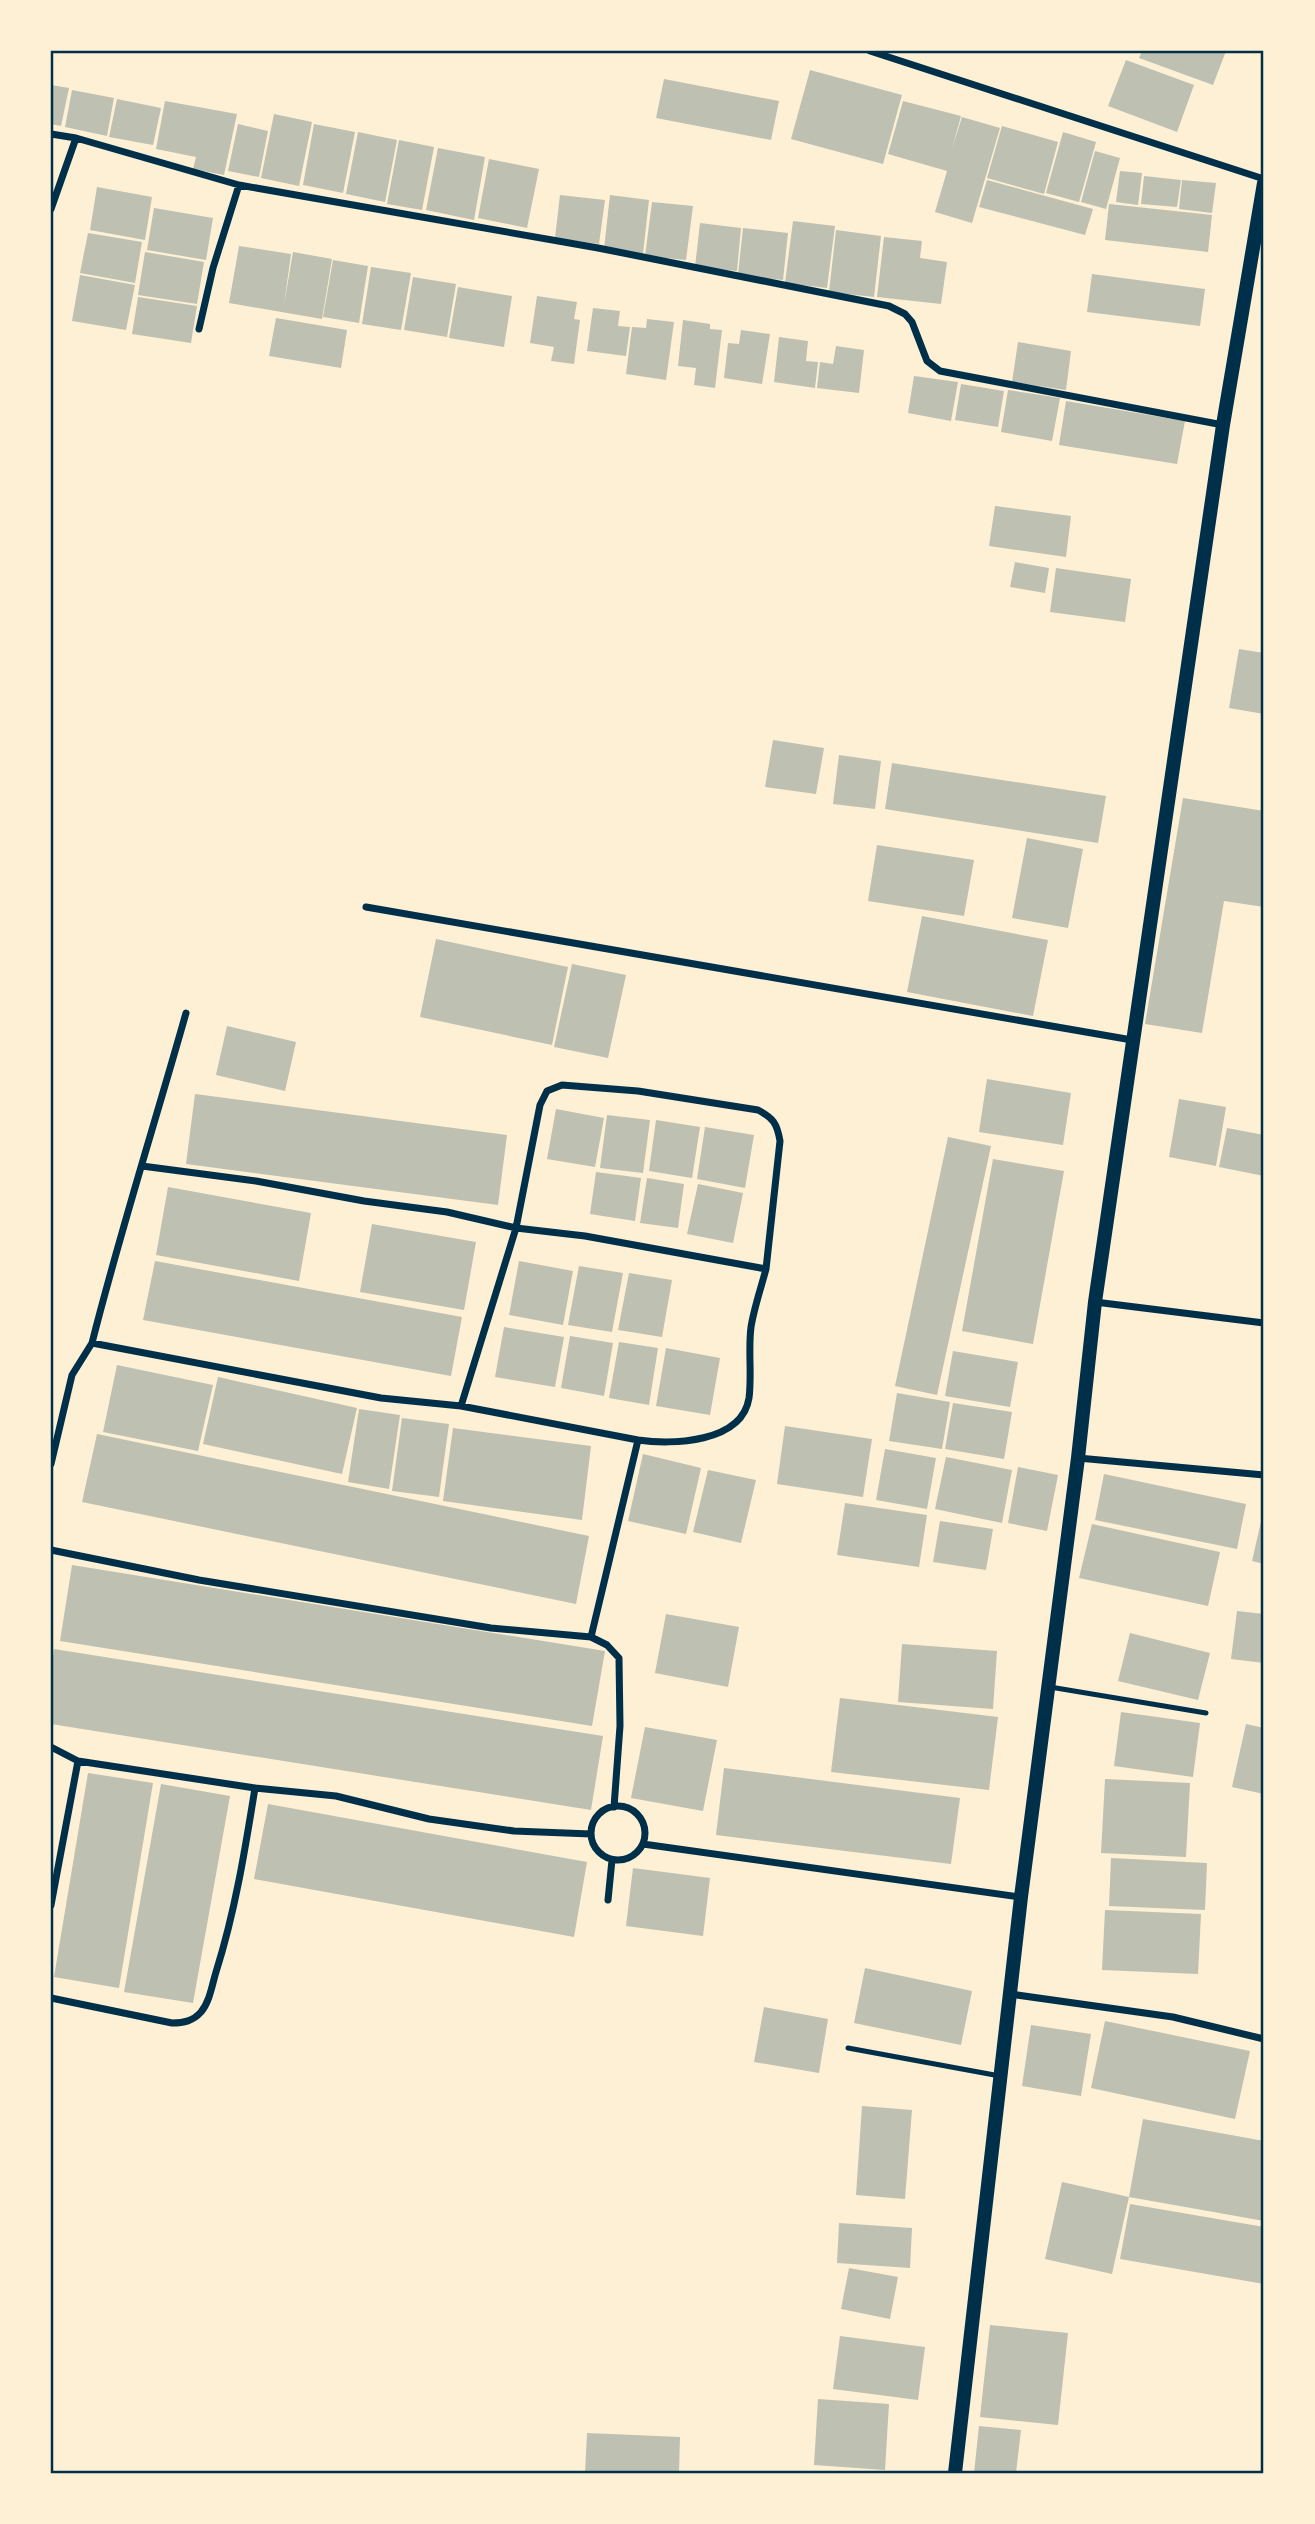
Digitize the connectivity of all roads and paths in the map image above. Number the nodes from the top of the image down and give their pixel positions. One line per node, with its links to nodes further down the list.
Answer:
1 (870, 51): 4 (street)
2 (51, 134): 3 (street)
3 (76, 138): 5 (street); 6 (street)
4 (1264, 181): 8 (main road)
5 (239, 185): 7 (street); 8 (street)
6 (51, 209)
7 (199, 329)
8 (1223, 425): 11 (main road)
9 (366, 907): 11 (street)
10 (186, 1013): 12 (street)
11 (1132, 1040): 15 (main road)
12 (142, 1166): 13 (street); 17 (street)
13 (516, 1228): 14 (street); 14 (street); 18 (street)
14 (766, 1269): 19 (street)
15 (1095, 1302): 16 (street); 20 (main road)
16 (1264, 1323)
17 (92, 1343): 18 (street); 21 (street)
18 (461, 1406): 19 (street)
19 (638, 1440): 24 (street)
20 (1078, 1458): 22 (street); 25 (main road)
21 (51, 1464)
22 (1264, 1475)
23 (51, 1550): 24 (street)
24 (591, 1637): 30 (street)
25 (1047, 1686): 26 (lane); 34 (main road)
26 (1206, 1713)
27 (51, 1747): 28 (street)
28 (78, 1761): 29 (street); 36 (street)
29 (255, 1788): 31 (street); 38 (street)
30 (614, 1807): 31 (street); 32 (street)
31 (591, 1834): 33 (street)
32 (643, 1844): 33 (street); 34 (street)
33 (612, 1860): 35 (street)
34 (1021, 1896): 37 (main road)
35 (608, 1900)
36 (51, 1905)
37 (1010, 1993): 39 (street); 41 (main road)
38 (51, 1998)
39 (1264, 2039)
40 (848, 2048): 41 (lane)
41 (1000, 2076): 42 (main road)
42 (955, 2473)

